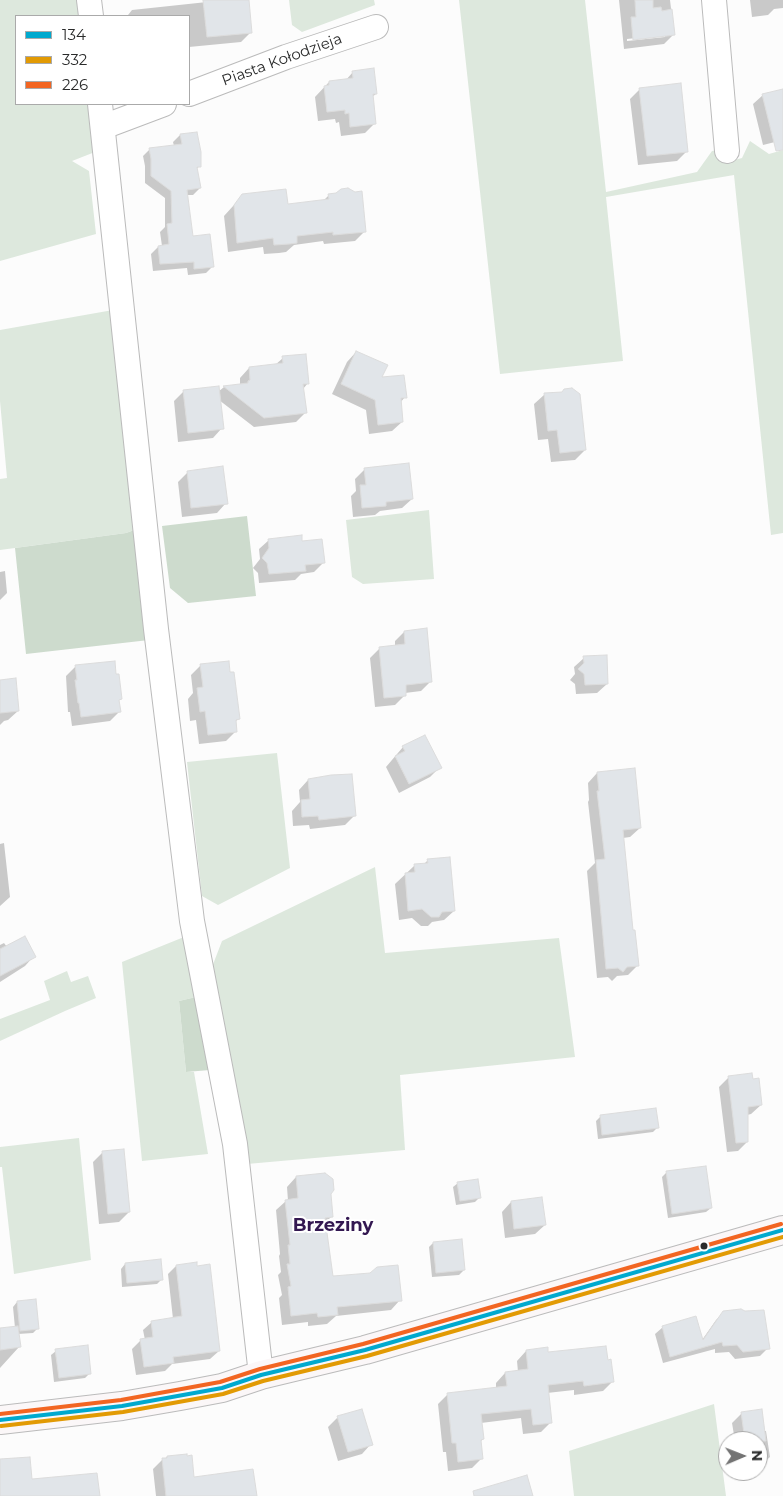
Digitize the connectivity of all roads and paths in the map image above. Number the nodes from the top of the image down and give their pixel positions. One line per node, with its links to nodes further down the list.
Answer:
1 (89, 0): 3 (street)
2 (714, 0): 9 (street)
3 (91, 15)
4 (376, 27): 5 (street, Piasta Kołodzieja)
5 (190, 94)
6 (100, 105): 8 (street)
7 (161, 105): 8 (street)
8 (103, 127): 11 (street)
9 (728, 152)
10 (783, 1230): 11 (street)
11 (261, 1375): 12 (street)
12 (0, 1420)

